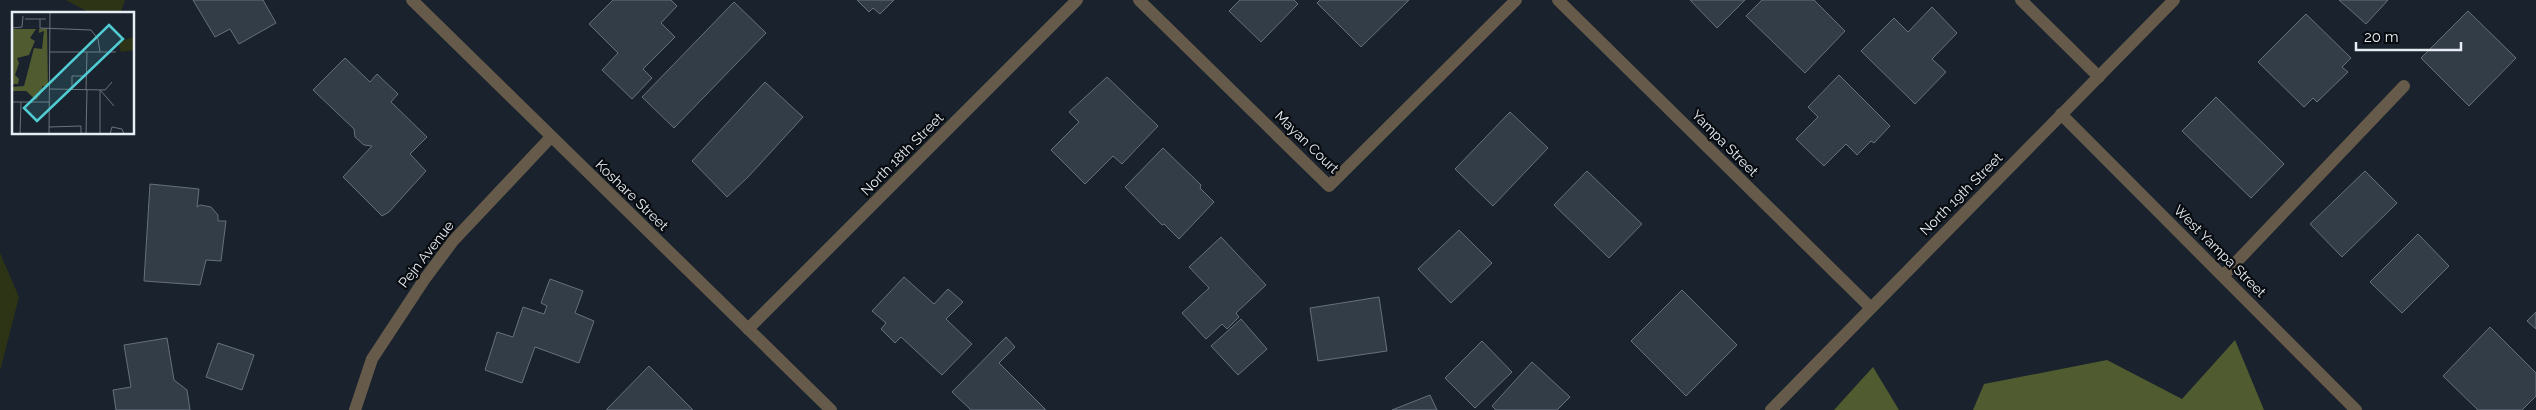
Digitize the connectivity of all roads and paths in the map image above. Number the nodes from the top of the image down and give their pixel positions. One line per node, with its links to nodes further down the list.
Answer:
1 (412, 0): 11 (street, Koshare Street)
2 (1077, 0): 14 (street, North 18th Street)
3 (1139, 0): 4 (street, Mayan Court)
4 (1516, 0)
5 (1558, 0): 13 (street, Yampa Street)
6 (2021, 0): 8 (street)
7 (2174, 0): 8 (street, North 19th Street)
8 (2099, 78): 10 (street, North 19th Street)
9 (2404, 86): 12 (street)
10 (2061, 114): 12 (street, West Yampa Street); 13 (street, North 19th Street)
11 (551, 137): 14 (street, Koshare Street); 15 (street, Pejn Avenue)
12 (2224, 276): 18 (street, West Yampa Street)
13 (1870, 307): 17 (street, North 19th Street)
14 (748, 329): 16 (street, Koshare Street)
15 (355, 410)
16 (832, 410)
17 (1771, 410)
18 (2356, 410)

